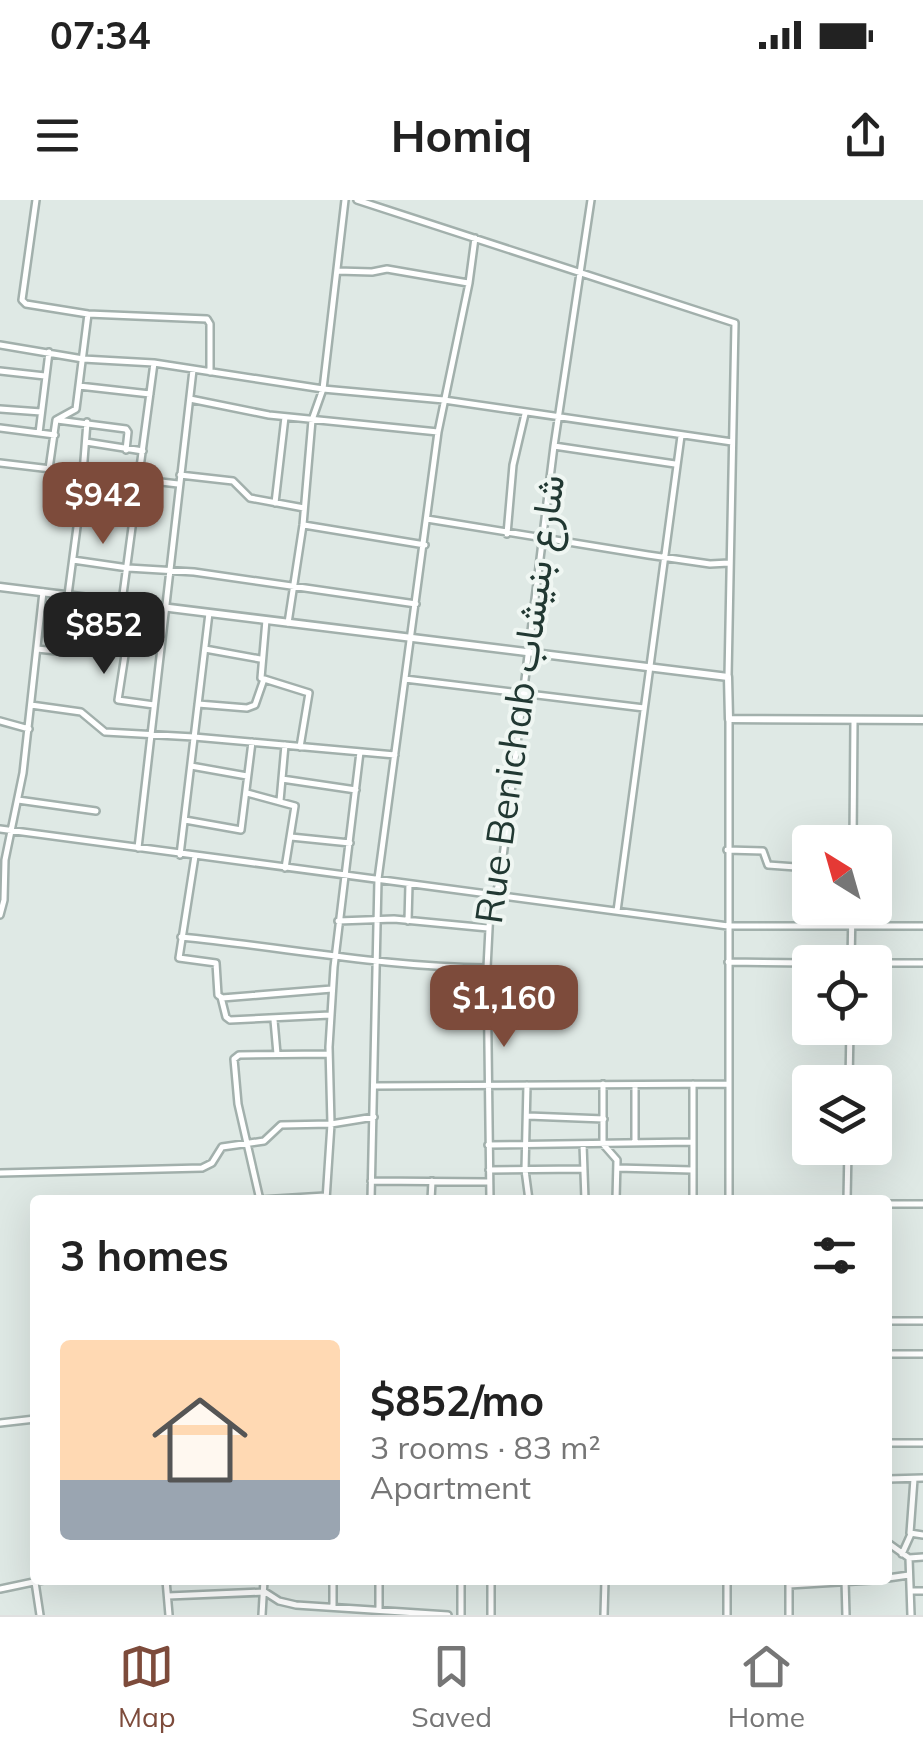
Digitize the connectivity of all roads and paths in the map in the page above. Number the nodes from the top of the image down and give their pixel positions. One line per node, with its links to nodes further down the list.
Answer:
1 (36, 200): 9 (street)
2 (345, 200): 6 (street)
3 (356, 200): 5 (street)
4 (591, 200): 7 (street, Rue Benichab شارع بنيشاب)
5 (475, 238): 7 (street); 8 (street)
6 (338, 271): 8 (street); 19 (street)
7 (580, 271): 27 (street, Rue Benichab شارع بنيشاب); 37 (street)
8 (469, 283): 22 (street)
9 (88, 314): 12 (street); 16 (street)
10 (0, 345): 11 (street)
11 (49, 352): 12 (street); 17 (street)
12 (83, 358): 13 (street); 18 (street)
13 (154, 363): 14 (street); 20 (street)
14 (194, 370): 16 (street); 21 (street)
15 (0, 371): 17 (street)
16 (210, 372): 19 (street)
17 (45, 376): 24 (street)
18 (79, 386): 20 (street); 28 (street)
19 (323, 389): 22 (street); 29 (street)
20 (150, 394): 40 (street)
21 (190, 399): 26 (street); 45 (street)
22 (444, 400): 25 (street); 33 (street)
23 (0, 409): 24 (street)
24 (41, 412): 32 (street)
25 (526, 412): 27 (street); 53 (street)
26 (284, 416): 29 (street); 48 (street)
27 (558, 418): 35 (street); 38 (street, Rue Benichab شارع بنيشاب)
28 (56, 420): 30 (street); 34 (street)
29 (312, 420): 33 (street); 49 (street)
30 (86, 422): 36 (street); 39 (street)
31 (0, 428): 32 (street)
32 (38, 432): 34 (street)
33 (438, 432): 51 (street)
34 (54, 435): 43 (street)
35 (681, 436): 37 (street); 42 (street)
36 (86, 442): 39 (street); 44 (street)
37 (732, 442): 58 (street)
38 (554, 446): 42 (street); 54 (street, Rue Benichab شارع بنيشاب)
39 (126, 450): 40 (street)
40 (143, 451): 46 (street)
41 (0, 464): 43 (street)
42 (676, 464): 56 (street)
43 (49, 469): 44 (street)
44 (83, 473): 46 (street)
45 (180, 475): 47 (street); 48 (street)
46 (138, 478): 47 (street); 50 (street)
47 (178, 484): 60 (street)
48 (275, 503): 49 (street)
49 (304, 508): 52 (street)
50 (135, 516): 57 (street); 59 (street)
51 (426, 519): 53 (street); 55 (street)
52 (303, 525): 55 (street); 61 (street)
53 (507, 534): 54 (street)
54 (543, 539): 56 (street); 76 (street, Rue Benichab شارع بنيشاب)
55 (424, 545): 66 (street)
56 (665, 557): 58 (street); 78 (street)
57 (73, 560): 59 (street); 64 (street)
58 (729, 562): 79 (street)
59 (128, 568): 60 (street); 65 (street)
60 (169, 571): 61 (street); 67 (street)
61 (294, 586): 66 (street); 70 (street)
62 (0, 587): 63 (street)
63 (43, 592): 64 (street); 74 (street)
64 (68, 596): 65 (street)
65 (122, 602): 67 (street)
66 (416, 604): 71 (street)
67 (167, 608): 68 (street); 73 (street)
68 (209, 613): 69 (street); 75 (street)
69 (266, 620): 70 (street); 77 (street)
70 (288, 623): 71 (street)
71 (410, 638): 76 (street); 80 (street)
72 (127, 642): 73 (street); 74 (street); 83 (street)
73 (162, 648): 83 (street)
74 (37, 649): 85 (street)
75 (205, 649): 77 (street); 84 (street)
76 (530, 653): 78 (street); 82 (street, Rue Benichab شارع بنيشاب)
77 (260, 659): 81 (street)
78 (649, 668): 79 (street); 86 (street)
79 (728, 678): 87 (street)
80 (405, 679): 82 (street); 98 (street)
81 (264, 681): 84 (street); 96 (street)
82 (525, 694): 86 (street); 122 (street, Rue Benichab شارع بنيشاب)
83 (154, 704): 92 (street)
84 (198, 704): 93 (street)
85 (31, 705): 91 (street); 92 (street)
86 (644, 708): 123 (street)
87 (728, 719): 88 (street); 114 (street)
88 (854, 720): 89 (street); 108 (street)
89 (923, 720)
90 (0, 721): 91 (street)
91 (28, 729): 104 (street)
92 (150, 736): 93 (street); 113 (street)
93 (194, 736): 94 (street); 99 (street)
94 (252, 742): 95 (street); 100 (street)
95 (285, 745): 96 (street); 101 (street)
96 (300, 747): 97 (street)
97 (360, 752): 98 (street); 102 (street)
98 (395, 756): 120 (street)
99 (191, 766): 100 (street); 107 (street)
100 (248, 776): 103 (street)
101 (282, 779): 102 (street); 105 (street)
102 (356, 790): 112 (street)
103 (246, 793): 105 (street); 107 (street)
104 (18, 800): 106 (street); 110 (street)
105 (280, 801): 111 (street)
106 (96, 811)
107 (185, 820): 115 (street)
108 (852, 825)
109 (0, 829): 110 (street)
110 (12, 830): 113 (street); 124 (street)
111 (290, 836): 112 (street); 118 (street)
112 (350, 842): 119 (street)
113 (138, 849): 115 (street)
114 (727, 850): 117 (street); 128 (street)
115 (180, 855): 116 (street)
116 (195, 856): 118 (street); 132 (street)
117 (792, 867)
118 (285, 868): 119 (street)
119 (346, 875): 120 (street); 125 (street)
120 (378, 879): 121 (street); 126 (street)
121 (410, 884): 122 (street); 127 (street)
122 (495, 896): 123 (street); 131 (street, Rue Benichab شارع بنيشاب)
123 (617, 911): 128 (street)
124 (0, 914)
125 (338, 920): 126 (street); 134 (street)
126 (378, 920): 127 (street); 135 (street)
127 (408, 921): 131 (street)
128 (728, 926): 129 (street); 136 (street)
129 (852, 926): 130 (street); 133 (street)
130 (923, 926)
131 (488, 928): 140 (street, Rue Benichab شارع بنيشاب)
132 (181, 938): 134 (street); 142 (street)
133 (851, 945)
134 (335, 954): 135 (street); 141 (street)
135 (377, 961): 140 (street); 153 (street)
136 (728, 962): 137 (street); 151 (street)
137 (792, 963)
138 (892, 963): 139 (street)
139 (923, 963)
140 (487, 968): 152 (street, Rue Benichab شارع بنيشاب)
141 (332, 989): 142 (street); 143 (street)
142 (221, 997): 144 (street)
143 (330, 1015): 144 (street); 146 (street)
144 (274, 1020): 145 (street)
145 (277, 1054): 146 (street); 160 (street)
146 (329, 1054): 157 (street)
147 (526, 1084): 148 (street); 152 (street); 155 (street)
148 (604, 1084): 149 (street); 156 (street)
149 (635, 1084): 150 (street); 158 (street)
150 (692, 1084): 151 (street); 159 (street)
151 (728, 1084): 184 (street)
152 (487, 1085): 153 (street); 164 (street, Rue Benichab شارع بنيشاب)
153 (374, 1086): 154 (street)
154 (374, 1116): 157 (street); 172 (street)
155 (528, 1116): 156 (street); 161 (street)
156 (604, 1119): 163 (street)
157 (331, 1124): 160 (street); 176 (street)
158 (635, 1142): 159 (street); 163 (street)
159 (692, 1142): 170 (street)
160 (248, 1143): 171 (street); 175 (street)
161 (526, 1144): 162 (street); 164 (street); 169 (street)
162 (584, 1144): 163 (street); 167 (street)
163 (603, 1144): 166 (street)
164 (488, 1145): 168 (street, Rue Benichab شارع بنيشاب)
165 (848, 1165): 185 (street)
166 (618, 1168): 170 (street); 182 (street)
167 (584, 1169): 169 (street); 181 (street)
168 (489, 1170): 169 (street); 174 (street, Rue Benichab شارع بنيشاب)
169 (525, 1170): 180 (street)
170 (692, 1170): 183 (street)
171 (0, 1174)
172 (371, 1181): 173 (street); 177 (street)
173 (432, 1182): 174 (street); 178 (street)
174 (489, 1182): 179 (street, Rue Benichab شارع بنيشاب)
175 (259, 1195)
176 (326, 1195)
177 (372, 1195)
178 (432, 1195)
179 (490, 1195)
180 (528, 1195)
181 (586, 1195)
182 (616, 1195)
183 (693, 1195)
184 (729, 1195)
185 (847, 1195)
186 (892, 1204): 187 (street)
187 (923, 1204)
188 (892, 1321): 189 (street)
189 (923, 1321)
190 (892, 1354): 191 (street)
191 (923, 1354)
192 (30, 1420): 193 (street)
193 (0, 1423)
194 (892, 1443): 195 (street)
195 (923, 1443)
196 (914, 1478): 197 (street); 198 (street); 199 (street)
197 (923, 1478)
198 (892, 1479)
199 (911, 1534): 200 (street); 202 (street)
200 (923, 1535)
201 (892, 1546): 202 (street)
202 (906, 1556): 203 (street); 204 (street)
203 (923, 1557)
204 (910, 1575): 205 (street); 219 (street)
205 (892, 1577)
206 (30, 1583): 218 (street)
207 (35, 1585): 227 (street)
208 (167, 1585): 222 (street)
209 (264, 1585): 221 (street)
210 (333, 1585): 224 (street)
211 (378, 1585): 225 (street)
212 (461, 1585): 232 (street)
213 (491, 1585): 233 (street)
214 (606, 1585): 234 (street)
215 (728, 1585): 235 (street)
216 (789, 1585): 236 (street)
217 (845, 1585): 237 (street)
218 (0, 1589)
219 (911, 1591): 220 (street); 238 (street)
220 (923, 1591)
221 (264, 1592): 222 (street); 223 (street); 229 (street)
222 (168, 1596): 228 (street)
223 (314, 1606): 224 (street); 230 (street)
224 (334, 1607): 225 (street)
225 (375, 1611): 226 (street)
226 (439, 1614): 231 (street)
227 (40, 1615)
228 (170, 1615)
229 (262, 1615)
230 (314, 1615)
231 (448, 1615)
232 (461, 1615)
233 (491, 1615)
234 (604, 1615)
235 (727, 1615)
236 (789, 1615)
237 (846, 1615)
238 (911, 1615)

